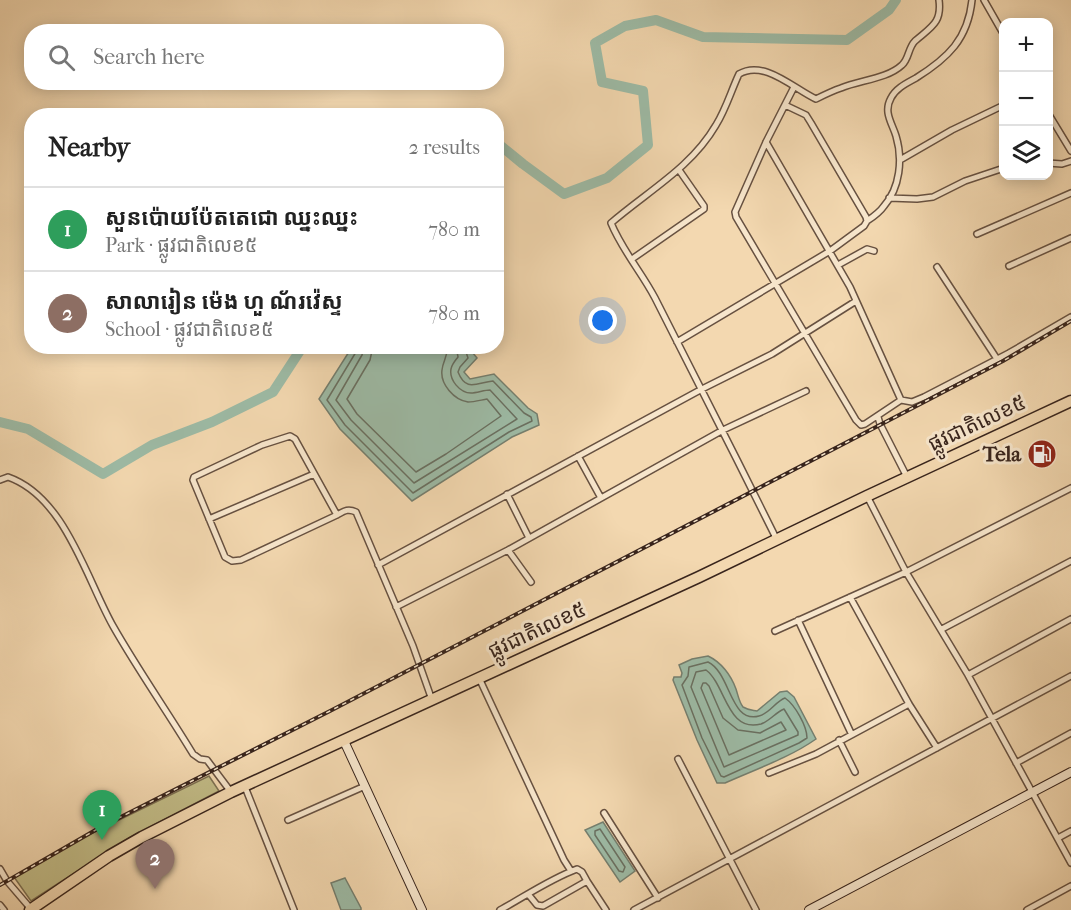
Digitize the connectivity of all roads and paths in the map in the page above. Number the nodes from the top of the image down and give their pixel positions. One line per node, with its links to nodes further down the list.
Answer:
1 (939, 0): 5 (street)
2 (972, 0): 11 (street)
3 (984, 0): 4 (street)
4 (999, 26)
5 (794, 87): 6 (street); 14 (street)
6 (786, 105): 9 (street); 18 (street)
7 (999, 107): 11 (street)
8 (1053, 121): 10 (street)
9 (766, 142): 21 (street); 27 (street)
10 (1071, 151)
11 (900, 160): 17 (street)
12 (1071, 161): 13 (street)
13 (1053, 163)
14 (679, 170): 23 (street); 23 (street)
15 (999, 170): 17 (street)
16 (1071, 193): 19 (street)
17 (889, 198): 18 (street)
18 (867, 222): 21 (street)
19 (977, 234)
20 (1071, 238): 25 (street)
21 (830, 251): 24 (street); 27 (street)
22 (874, 251): 24 (street)
23 (632, 259): 31 (street)
24 (838, 265): 28 (street)
25 (1009, 266)
26 (938, 267): 32 (street)
27 (775, 283): 30 (street); 31 (street)
28 (856, 300): 30 (street); 35 (street)
29 (1071, 317): 32 (street)
30 (806, 333): 33 (street); 37 (street)
31 (677, 342): 33 (street)
32 (997, 359): 35 (street)
33 (702, 389): 38 (street); 39 (street)
34 (806, 390): 38 (street)
35 (902, 400): 37 (street)
36 (1070, 404): 41 (highway, ផ្លូវជាតិលេខ៥)
37 (878, 417): 41 (street)
38 (723, 430): 46 (street); 50 (street)
39 (578, 456): 44 (street); 46 (street)
40 (314, 474): 47 (street); 48 (street); 48 (street)
41 (907, 477): 45 (highway, ផ្លូវជាតិលេខ៥)
42 (0, 480): 80 (street)
43 (1071, 488): 54 (street)
44 (507, 494): 49 (street); 53 (street)
45 (867, 496): 50 (highway, ផ្លូវជាតិលេខ៥); 54 (street)
46 (601, 498): 49 (street)
47 (337, 515): 48 (street); 53 (street)
48 (209, 519)
49 (529, 538): 51 (street)
50 (777, 540): 64 (highway, ផ្លូវជាតិលេខ៥)
51 (508, 550): 55 (street); 57 (street)
52 (1071, 561): 60 (street)
53 (378, 565): 57 (street)
54 (906, 572): 56 (street); 60 (street)
55 (531, 582)
56 (850, 597): 58 (street); 66 (street)
57 (396, 607): 65 (street)
58 (798, 620): 61 (street); 69 (street)
59 (1071, 620): 62 (street)
60 (942, 629): 62 (street)
61 (775, 632)
62 (968, 675): 67 (street)
63 (1071, 676): 67 (street)
64 (479, 678): 65 (highway, ផ្លូវជាតិលេខ៥); 89 (street)
65 (432, 700): 71 (highway, ផ្លូវជាតិលេខ៥)
66 (909, 704): 69 (street); 72 (street)
67 (991, 718): 72 (street); 74 (street)
68 (1071, 733): 74 (street)
69 (851, 734): 70 (street)
70 (839, 740): 75 (street); 77 (street)
71 (344, 741): 78 (street); 79 (highway, ផ្លូវជាតិលេខ៥)
72 (937, 748): 86 (street)
73 (678, 759): 86 (street)
74 (1016, 764): 81 (street)
75 (855, 772)
76 (1071, 772): 81 (street)
77 (769, 773)
78 (365, 786): 83 (street); 99 (street)
79 (245, 787): 80 (highway, ផ្លូវជាតិលេខ៥); 98 (street)
80 (231, 792): 97 (highway, ផ្លូវជាតិលេខ៥)
81 (1032, 793): 85 (street); 104 (street)
82 (604, 813): 94 (street)
83 (288, 820)
84 (1071, 831): 85 (street)
85 (1058, 838): 87 (street)
86 (729, 859): 94 (street); 103 (street)
87 (1071, 863)
88 (0, 869): 90 (street)
89 (572, 872): 91 (street); 93 (street)
90 (4, 879): 97 (street)
91 (587, 881): 93 (street); 101 (street)
92 (1071, 886): 105 (street)
93 (528, 894): 100 (street)
94 (658, 898): 102 (street)
95 (0, 904): 96 (street)
96 (4, 910)
97 (30, 910)
98 (294, 910)
99 (422, 910)
100 (500, 910)
101 (606, 910)
102 (634, 910)
103 (756, 910)
104 (809, 910)
105 (1026, 910)

